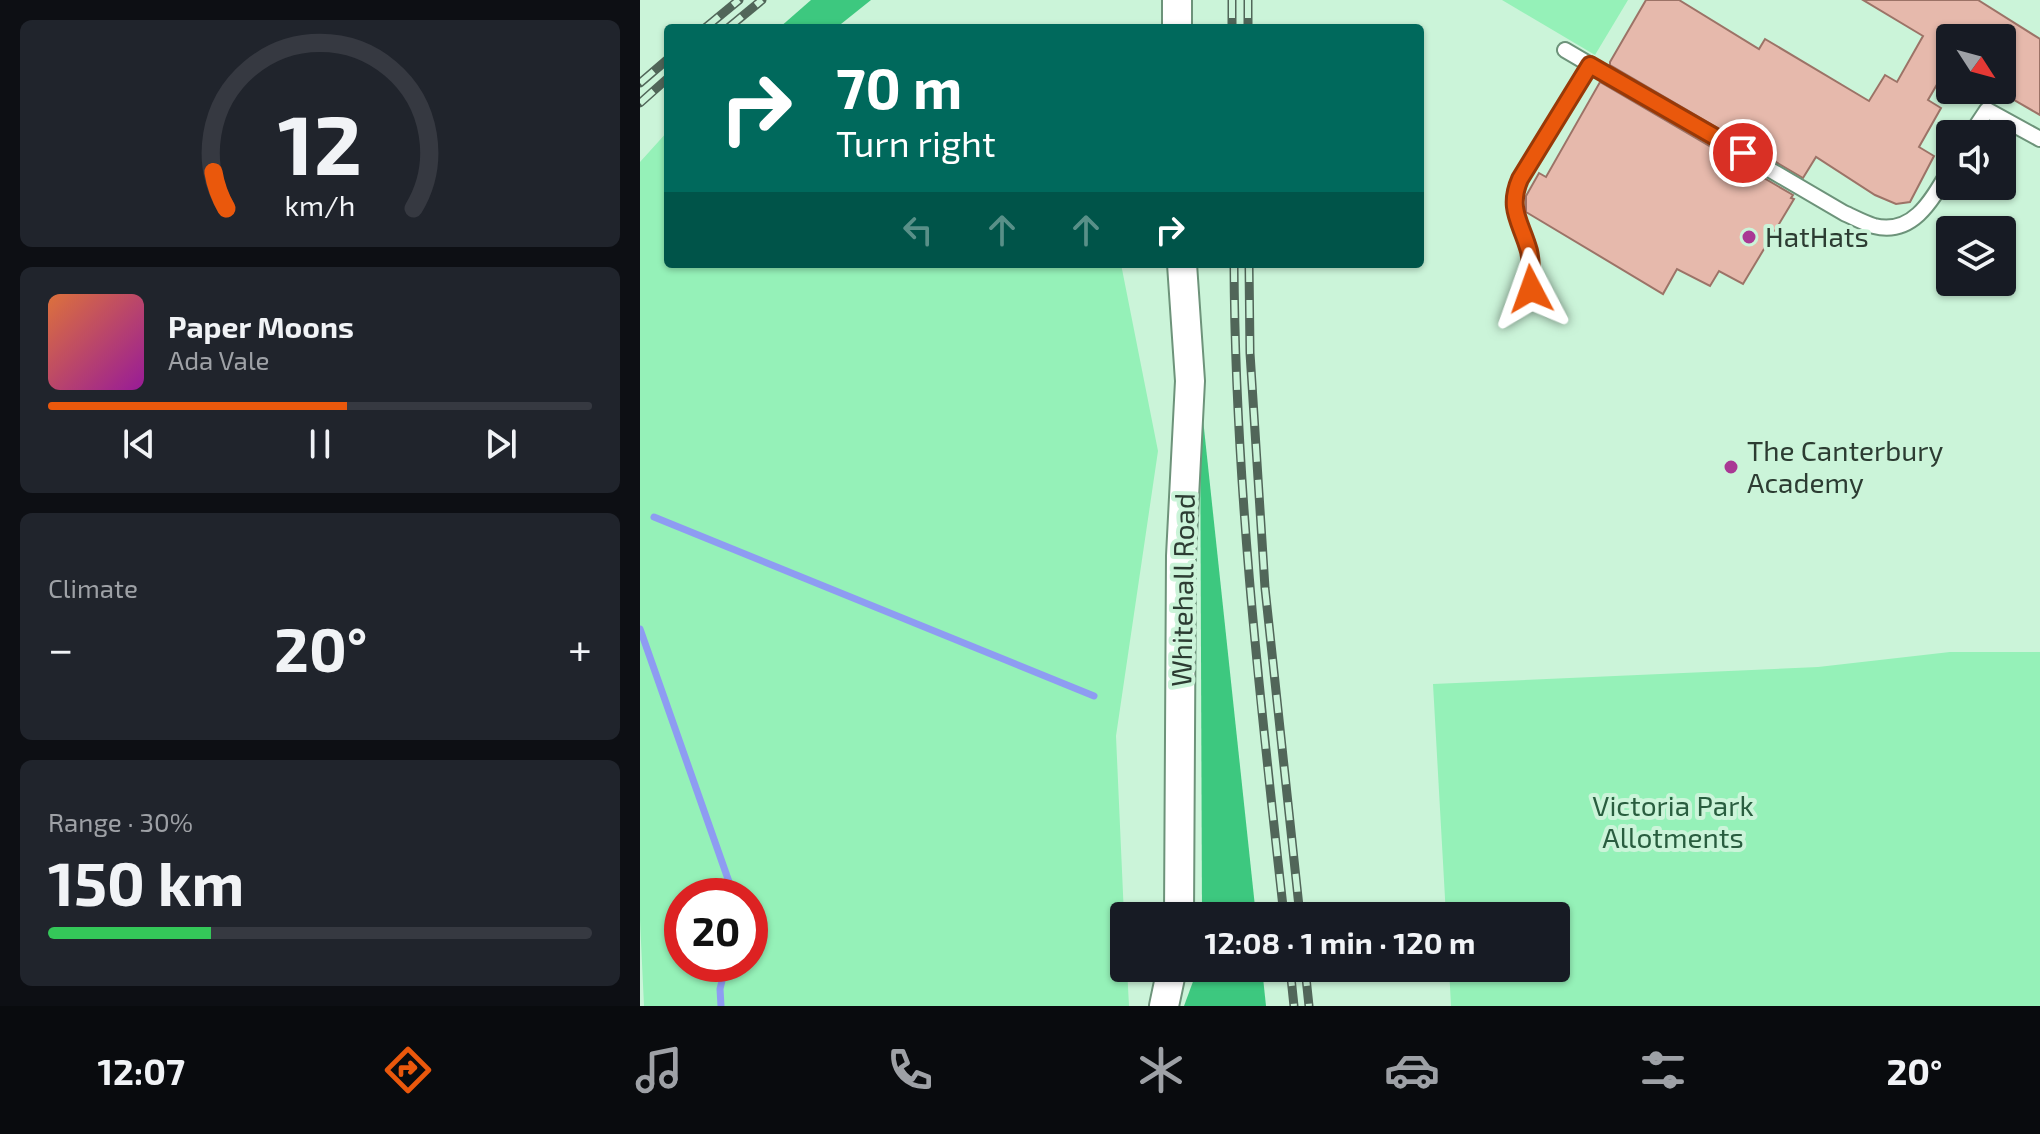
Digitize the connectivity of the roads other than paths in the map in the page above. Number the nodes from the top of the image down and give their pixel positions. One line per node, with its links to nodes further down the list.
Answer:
1 (1177, 0): 2 (street)
2 (1177, 24)
3 (1565, 50): 4 (lane)
4 (1590, 65): 9 (lane); 11 (lane)
5 (1980, 120): 6 (lane)
6 (2005, 120)
7 (2016, 126): 8 (lane)
8 (2040, 139)
9 (1936, 190)
10 (1182, 268): 12 (street, Whitehall Road)
11 (1531, 289)
12 (1179, 902)
13 (1169, 982): 14 (street)
14 (1164, 1006)

